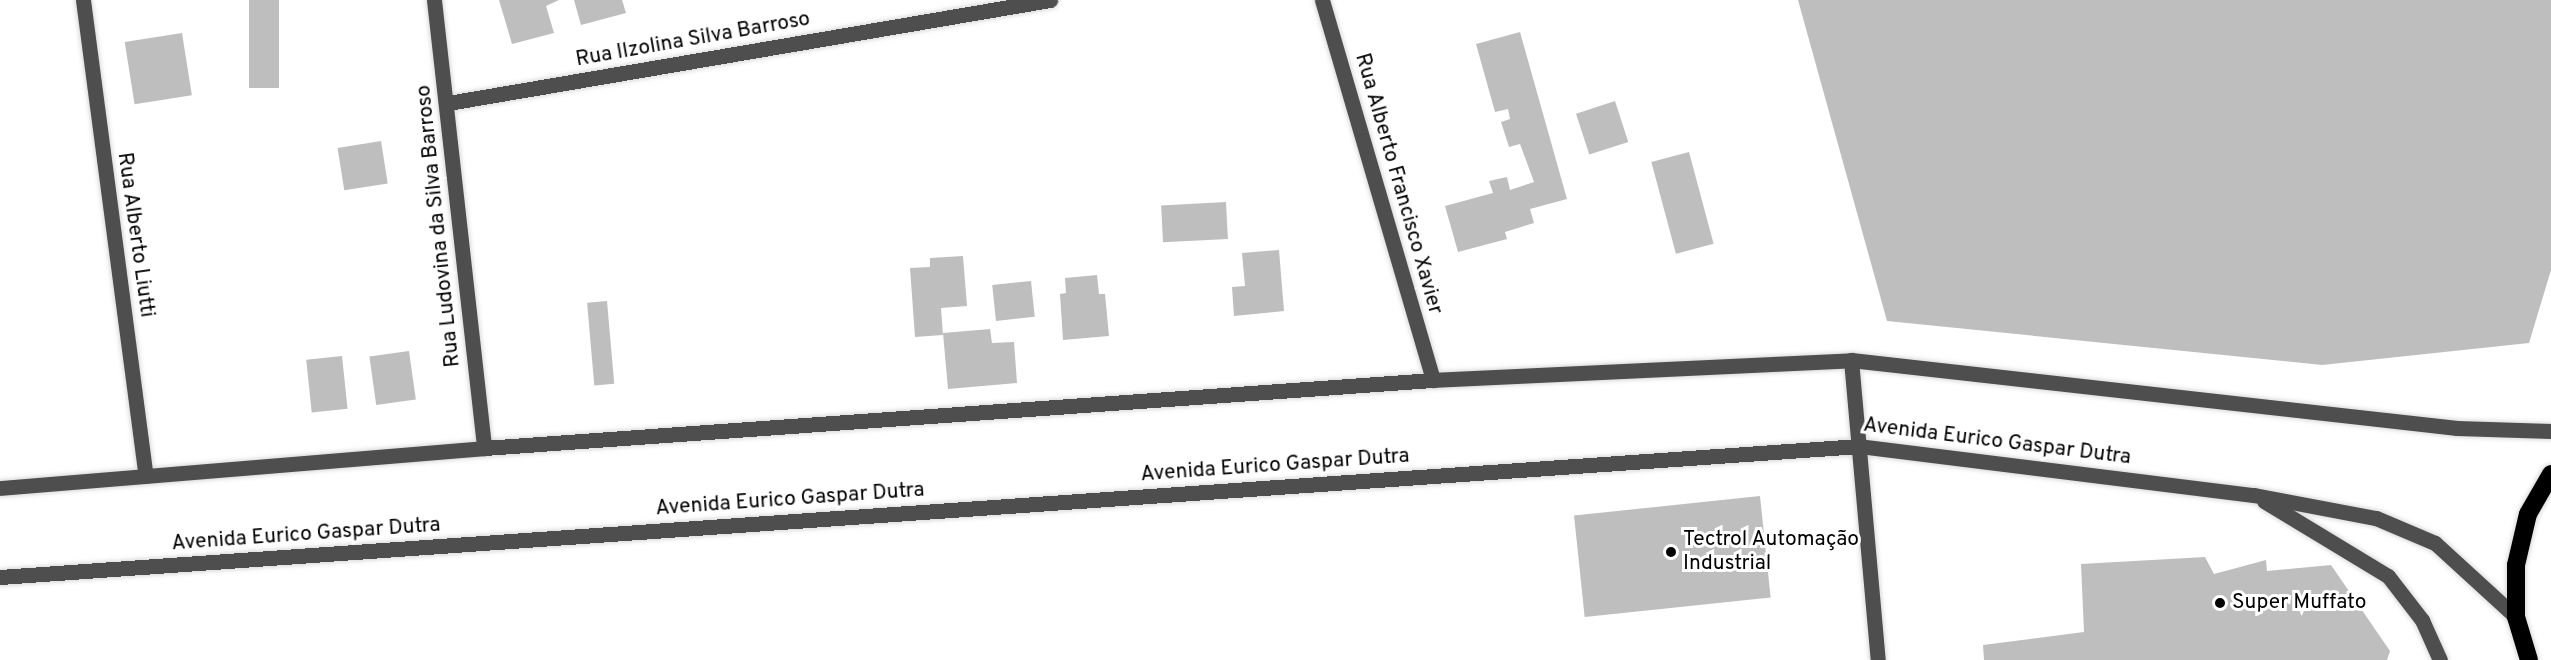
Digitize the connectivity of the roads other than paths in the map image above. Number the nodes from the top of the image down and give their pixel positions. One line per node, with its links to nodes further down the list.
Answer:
1 (83, 0): 12 (street, Rua Alberto Liutti)
2 (434, 0): 5 (street, Rua Ludovina da Silva Barroso)
3 (1050, 0): 5 (street, Rua Ilzolina Silva Barroso)
4 (1322, 0): 7 (street, Rua Alberto Francisco Xavier)
5 (448, 104): 10 (street, Rua Ludovina da Silva Barroso)
6 (1851, 360): 7 (street); 8 (street); 9 (street)
7 (1433, 380): 10 (street)
8 (2551, 431)
9 (1859, 446): 14 (street, Avenida Eurico Gaspar Dutra); 15 (street, Avenida Eurico Gaspar Dutra); 17 (street)
10 (484, 448): 12 (street)
11 (2551, 474): 16 (highway)
12 (146, 476): 13 (street)
13 (0, 488)
14 (2254, 495): 16 (street, Avenida Eurico Gaspar Dutra); 18 (street)
15 (0, 577)
16 (2516, 617): 19 (highway)
17 (1878, 660)
18 (2440, 660)
19 (2529, 660)

